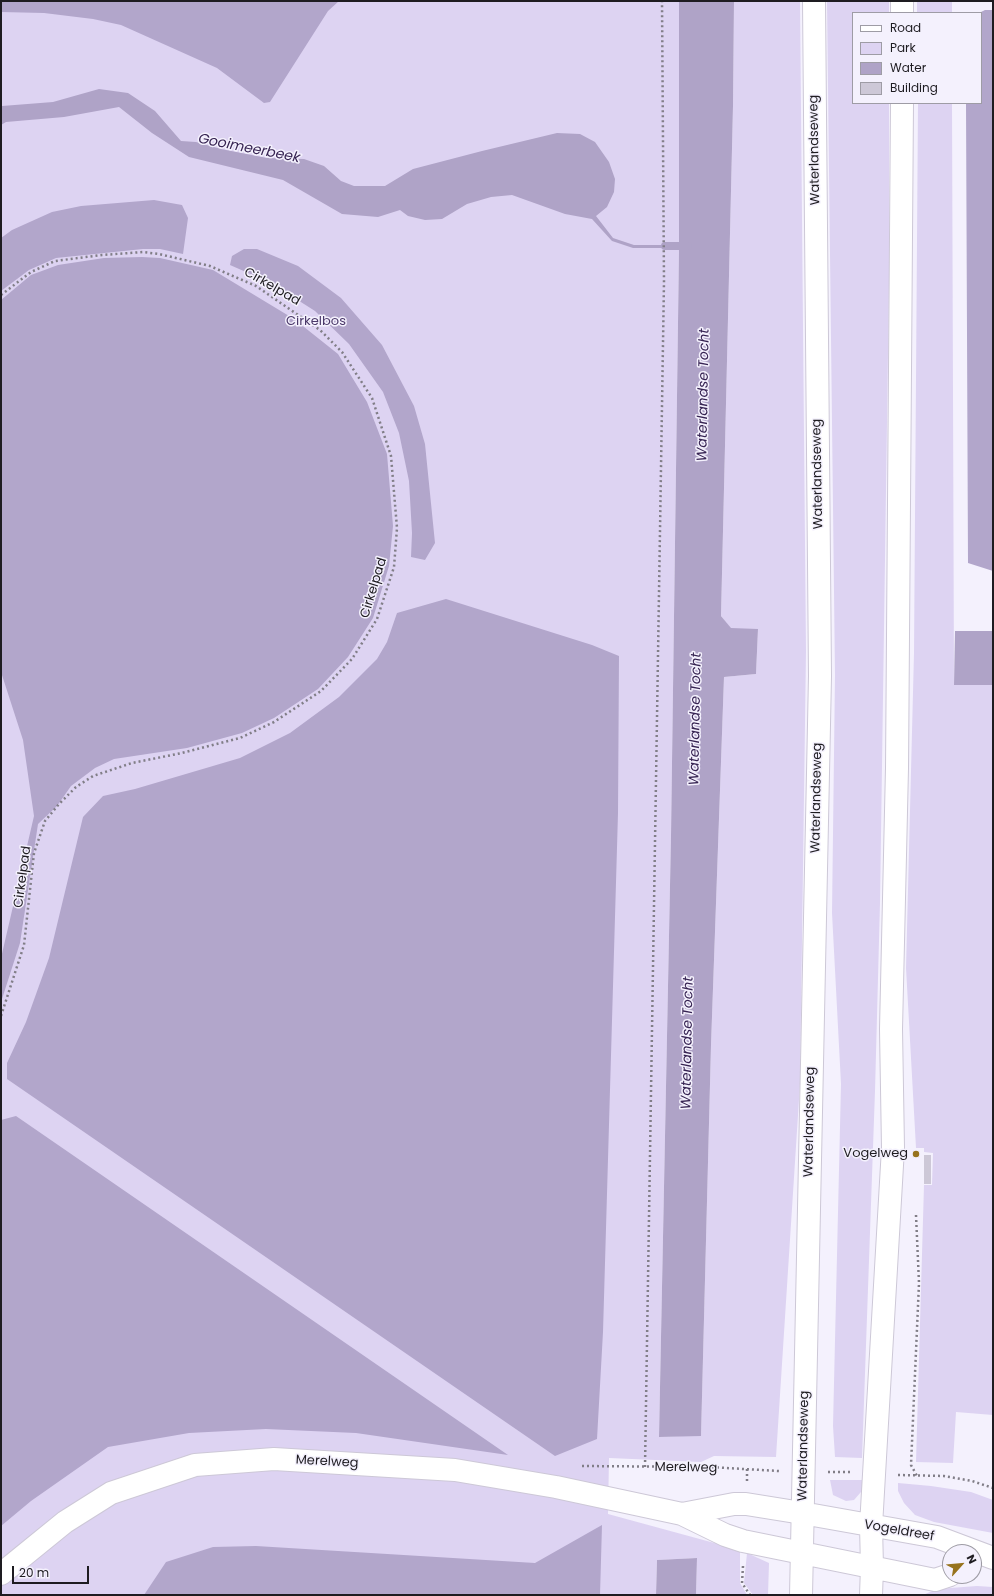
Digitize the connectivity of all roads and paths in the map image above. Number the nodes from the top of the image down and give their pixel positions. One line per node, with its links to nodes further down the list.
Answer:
1 (662, 1): 10 (path)
2 (814, 1): 11 (main road, Waterlandseweg)
3 (902, 1): 4 (main road)
4 (902, 12)
5 (902, 104): 15 (main road)
6 (1, 295): 7 (path, Cirkelpad)
7 (1, 1016)
8 (916, 1216): 12 (path)
9 (578, 1467): 10 (path, Merelweg)
10 (645, 1467): 11 (path, Merelweg)
11 (804, 1471): 14 (main road, Waterlandseweg)
12 (918, 1476)
13 (682, 1514): 14 (main road, Merelweg); 16 (main road, Merelweg); 20 (main road, Merelweg)
14 (802, 1514): 15 (main road, Vogeldreef); 16 (main road, Waterlandseweg)
15 (871, 1526): 17 (main road, Vogeldreef); 19 (main road)
16 (802, 1553): 19 (main road); 22 (main road, Waterlandseweg)
17 (993, 1560): 18 (main road, Vogeldreef)
18 (982, 1564)
19 (872, 1567): 21 (main road); 23 (main road)
20 (1, 1574)
21 (942, 1578)
22 (800, 1595)
23 (871, 1595)

